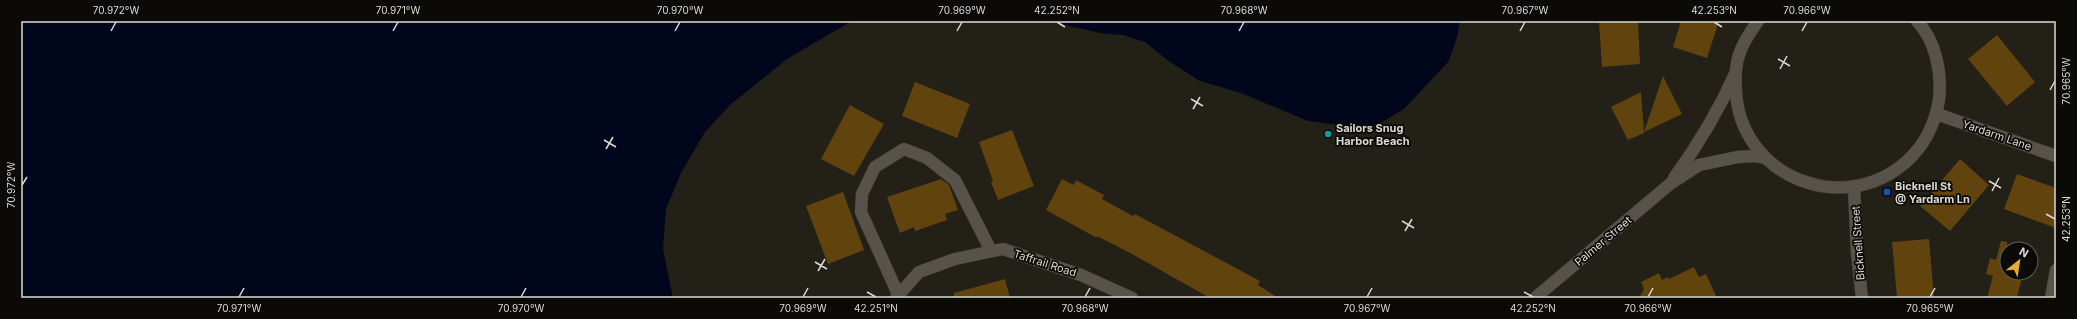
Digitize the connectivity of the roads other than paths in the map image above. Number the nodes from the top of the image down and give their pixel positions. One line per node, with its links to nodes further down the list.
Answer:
1 (1752, 21): 4 (street)
2 (1758, 21): 4 (street)
3 (1917, 21): 6 (street)
4 (1746, 38): 5 (street)
5 (1735, 74): 8 (street); 9 (street, Palmer Street)
6 (1937, 114): 7 (street, Yardarm Lane); 10 (street)
7 (2056, 156)
8 (1765, 158): 9 (street, Palmer Street); 10 (street)
9 (1670, 184): 15 (street, Palmer Street)
10 (1854, 187): 16 (street, Bicknell Street)
11 (991, 251): 13 (street, Taffrail Road); 13 (street); 14 (street, Taffrail Road)
12 (2056, 270): 17 (street)
13 (897, 296)
14 (1132, 298)
15 (1535, 298)
16 (1862, 298)
17 (2051, 298)

